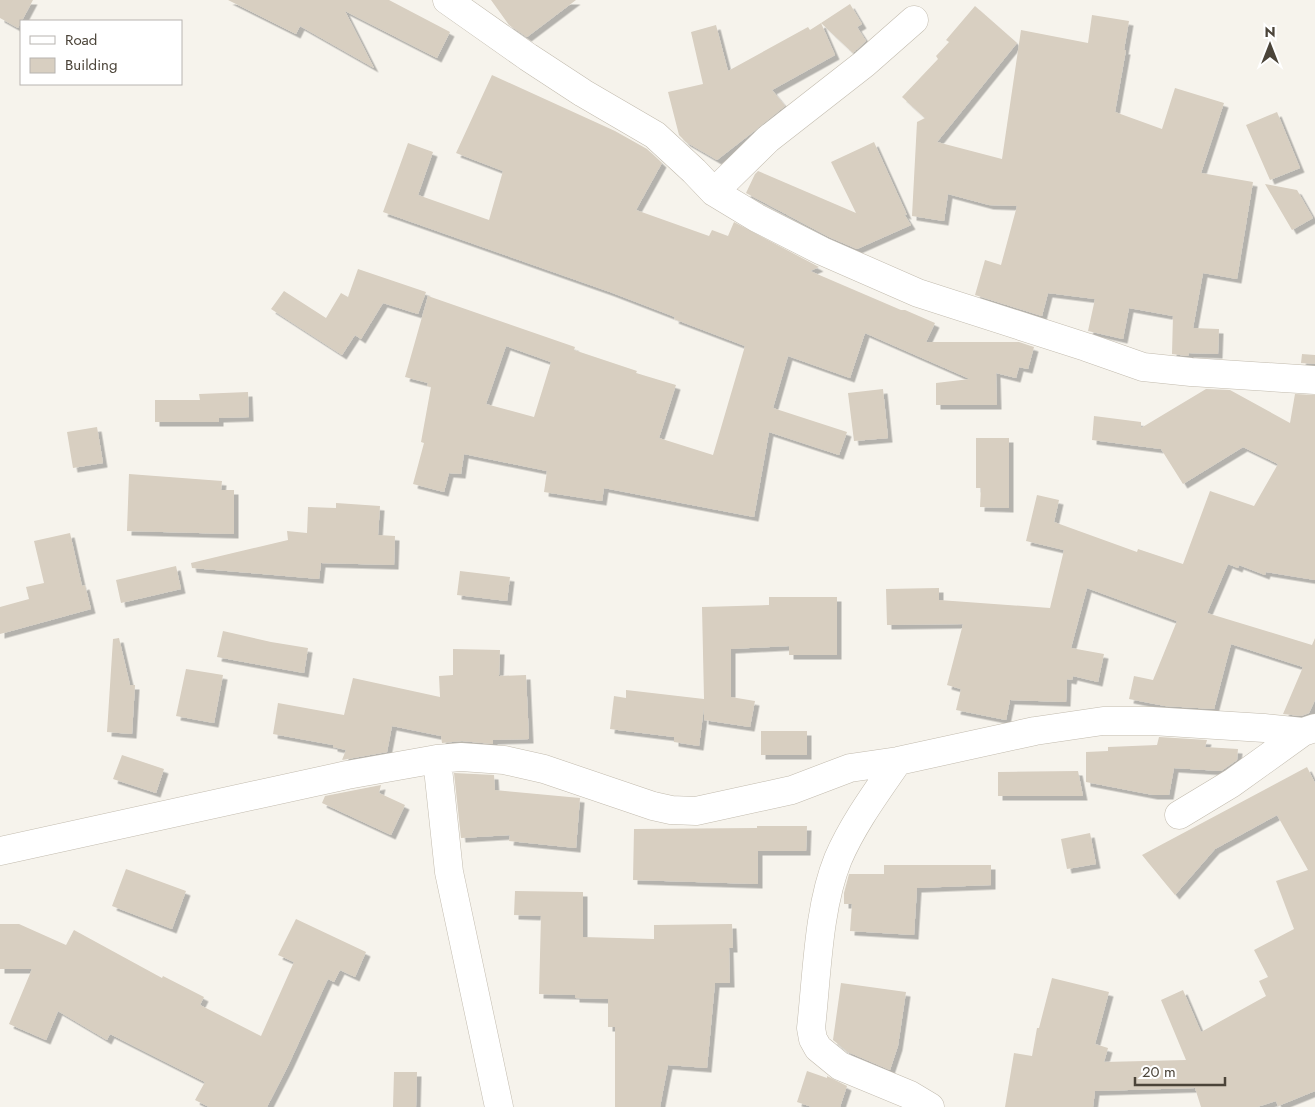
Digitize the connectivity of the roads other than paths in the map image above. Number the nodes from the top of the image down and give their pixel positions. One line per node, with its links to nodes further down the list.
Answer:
1 (447, 0): 3 (street)
2 (914, 20): 3 (street)
3 (714, 192): 4 (street)
4 (1315, 380)
5 (1309, 730): 7 (street); 8 (street)
6 (437, 759): 7 (street); 9 (street); 10 (street)
7 (898, 762): 11 (street)
8 (1179, 815)
9 (0, 851)
10 (499, 1107)
11 (930, 1107)

